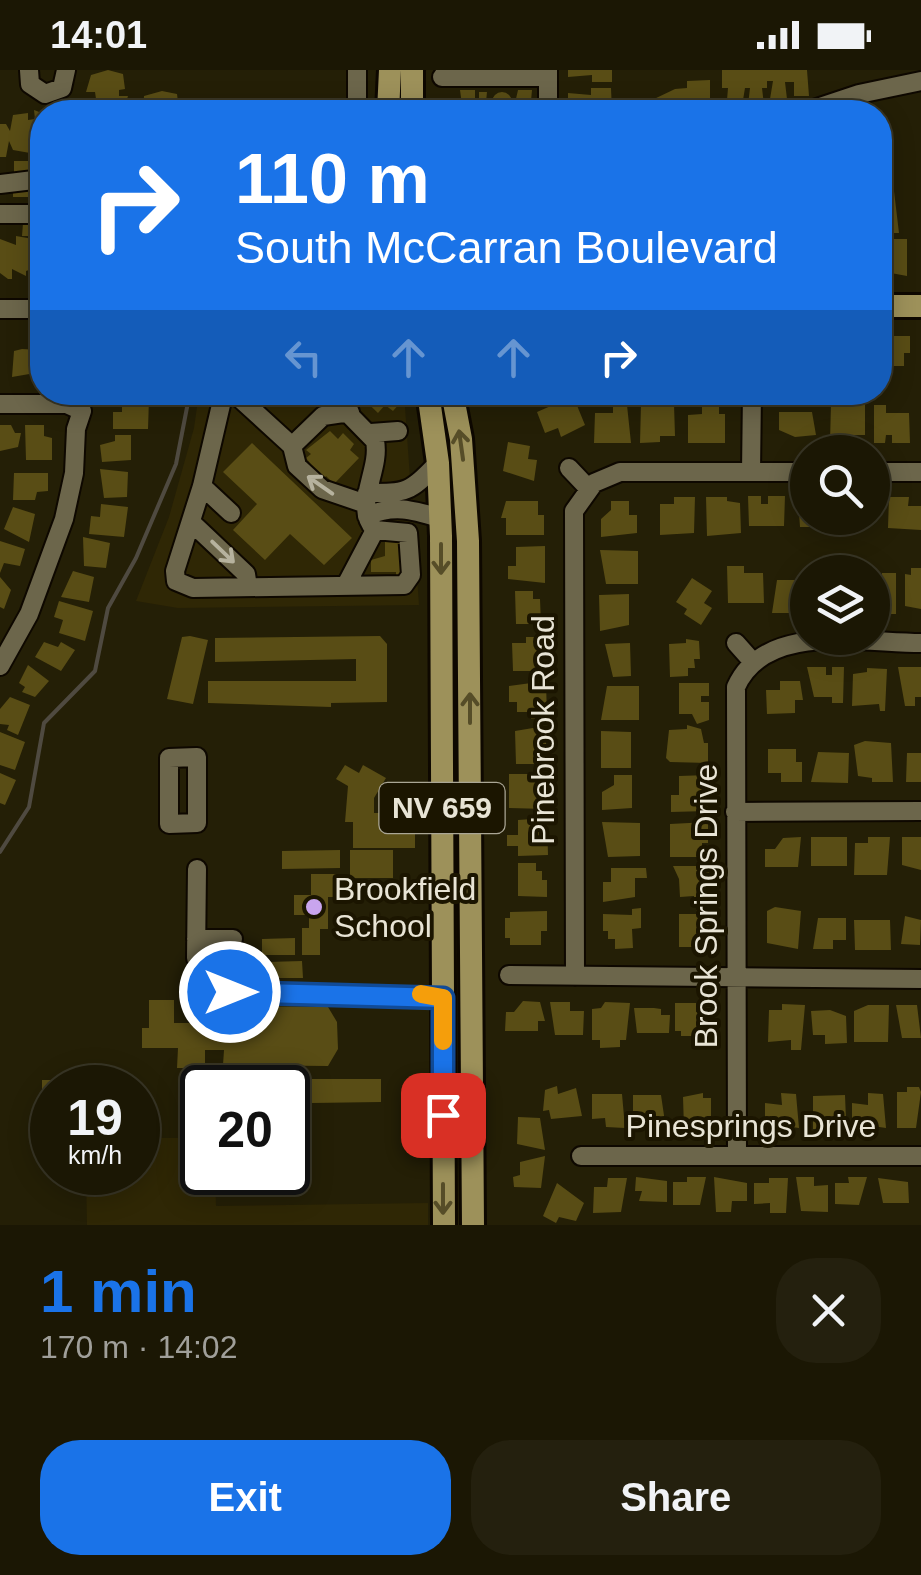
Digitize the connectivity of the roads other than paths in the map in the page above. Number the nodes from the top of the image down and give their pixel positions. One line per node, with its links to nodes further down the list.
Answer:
1 (29, 70): 9 (street)
2 (66, 70): 9 (street)
3 (357, 70): 11 (street)
4 (390, 70): 12 (main road)
5 (412, 70): 13 (main road)
6 (548, 74): 7 (street); 14 (street)
7 (442, 78)
8 (921, 81): 15 (street)
9 (57, 92): 10 (street)
10 (60, 100)
11 (357, 100)
12 (389, 100)
13 (412, 100)
14 (548, 100)
15 (841, 100)
16 (30, 180): 17 (street)
17 (0, 184)
18 (0, 214): 19 (street)
19 (30, 214)
20 (892, 306): 21 (main road)
21 (921, 306)
22 (0, 309): 23 (street)
23 (30, 309)
24 (0, 404): 25 (street)
25 (30, 404)
26 (69, 405): 54 (street)
27 (221, 405): 43 (street)
28 (247, 405): 36 (street)
29 (342, 405): 33 (street)
30 (430, 405): 37 (main road, NV 659)
31 (455, 405): 59 (main road, NV 659, one-way to 31)
32 (752, 405): 39 (street)
33 (350, 412): 35 (street); 36 (street)
34 (398, 431): 35 (street)
35 (371, 432): 45 (street)
36 (292, 446): 45 (street, one-way to 36)
37 (438, 463): 45 (street); 47 (main road, NV 659)
38 (569, 468): 44 (street)
39 (752, 472): 40 (street); 44 (street)
40 (790, 472)
41 (890, 472): 42 (street)
42 (921, 472)
43 (202, 486): 46 (street); 48 (street)
44 (588, 488): 63 (street, Pinebrook Road)
45 (368, 511): 47 (street); 49 (street); 49 (street)
46 (231, 513)
47 (440, 518): 55 (main road, NV 659, one-way to 55)
48 (192, 522): 50 (street, one-way to 50); 50 (street)
49 (346, 585): 50 (street)
50 (248, 586)
51 (921, 642): 53 (street)
52 (736, 643): 53 (street)
53 (752, 661): 57 (street, Brook Springs Drive)
54 (0, 666)
55 (442, 734): 59 (main road); 66 (main road, NV 659)
56 (921, 811): 57 (street)
57 (735, 812): 64 (street, Brook Springs Drive)
58 (197, 870): 60 (street)
59 (471, 883): 70 (main road, NV 659)
60 (196, 940): 61 (street); 66 (street)
61 (233, 940)
62 (509, 975): 63 (street)
63 (574, 976): 64 (street)
64 (736, 978): 65 (street); 68 (street, Brook Springs Drive)
65 (921, 979)
66 (443, 998): 70 (main road); 71 (main road, NV 659, one-way to 71)
67 (581, 1156): 68 (street, Pinesprings Drive)
68 (738, 1156): 69 (street, Pinesprings Drive)
69 (921, 1156)
70 (472, 1162): 72 (main road, NV 659)
71 (444, 1225)
72 (473, 1225)

